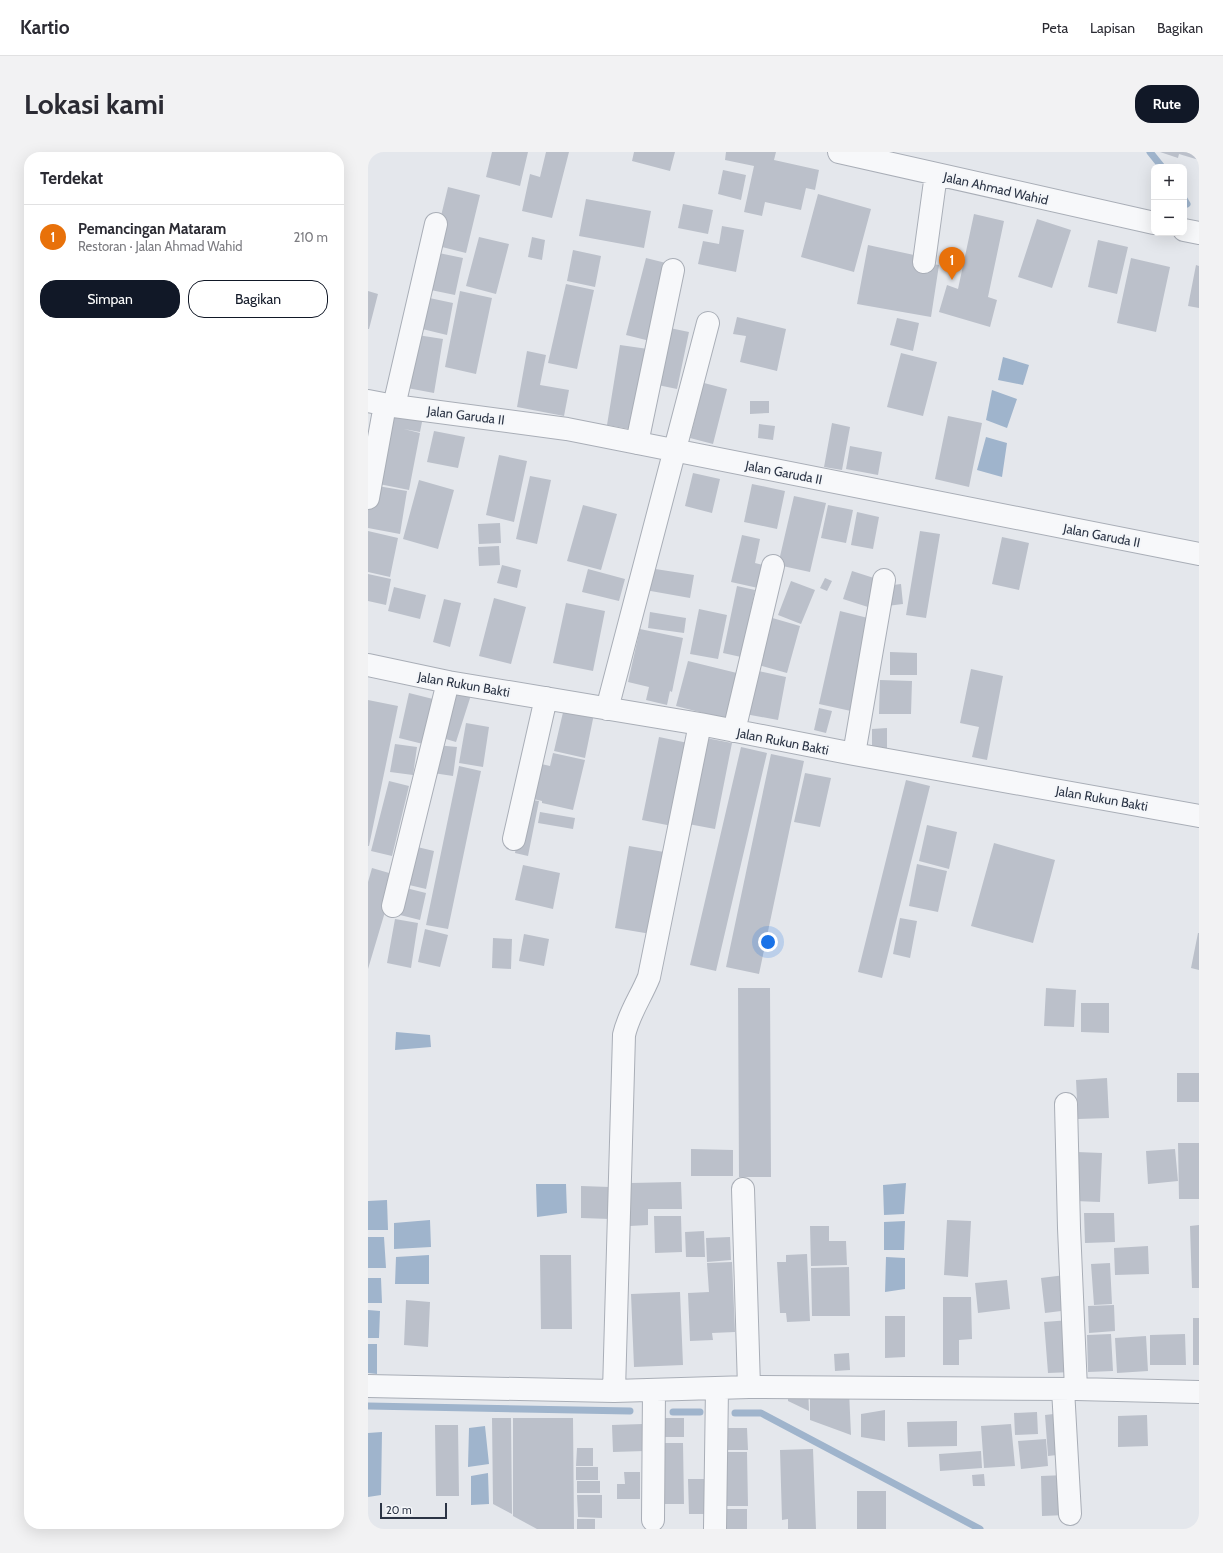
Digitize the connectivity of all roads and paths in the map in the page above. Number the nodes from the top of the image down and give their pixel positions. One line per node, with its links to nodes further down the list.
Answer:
1 (839, 152): 2 (street, Jalan Ahmad Wahid)
2 (936, 174): 3 (street, Jalan Ahmad Wahid); 7 (street)
3 (1151, 222)
4 (436, 224): 10 (street)
5 (1187, 231): 6 (street)
6 (1199, 233)
7 (924, 262)
8 (673, 270): 11 (street)
9 (708, 323): 12 (street)
10 (383, 404): 11 (street, Jalan Garuda II); 13 (street)
11 (637, 442): 12 (street, Jalan Garuda II)
12 (674, 450): 14 (street, Jalan Garuda II); 20 (street)
13 (368, 498)
14 (1199, 554)
15 (773, 566): 22 (street)
16 (884, 580): 23 (street)
17 (368, 665): 18 (street, Jalan Rukun Bakti)
18 (448, 682): 19 (street, Jalan Rukun Bakti); 26 (street)
19 (546, 698): 20 (street, Jalan Rukun Bakti); 25 (street)
20 (607, 709): 21 (street, Jalan Rukun Bakti)
21 (700, 724): 22 (street, Jalan Rukun Bakti); 34 (street)
22 (734, 731): 23 (street, Jalan Rukun Bakti)
23 (854, 754): 24 (street, Jalan Rukun Bakti)
24 (1199, 816)
25 (514, 839)
26 (393, 906)
27 (1066, 1104): 32 (street)
28 (743, 1189): 30 (street)
29 (368, 1386): 34 (street)
30 (749, 1387): 31 (street); 32 (street)
31 (717, 1388): 33 (street); 38 (street)
32 (1070, 1389): 35 (street); 36 (street)
33 (654, 1390): 34 (street); 37 (street)
34 (614, 1391)
35 (1199, 1392)
36 (1070, 1514)
37 (653, 1520)
38 (716, 1529)

